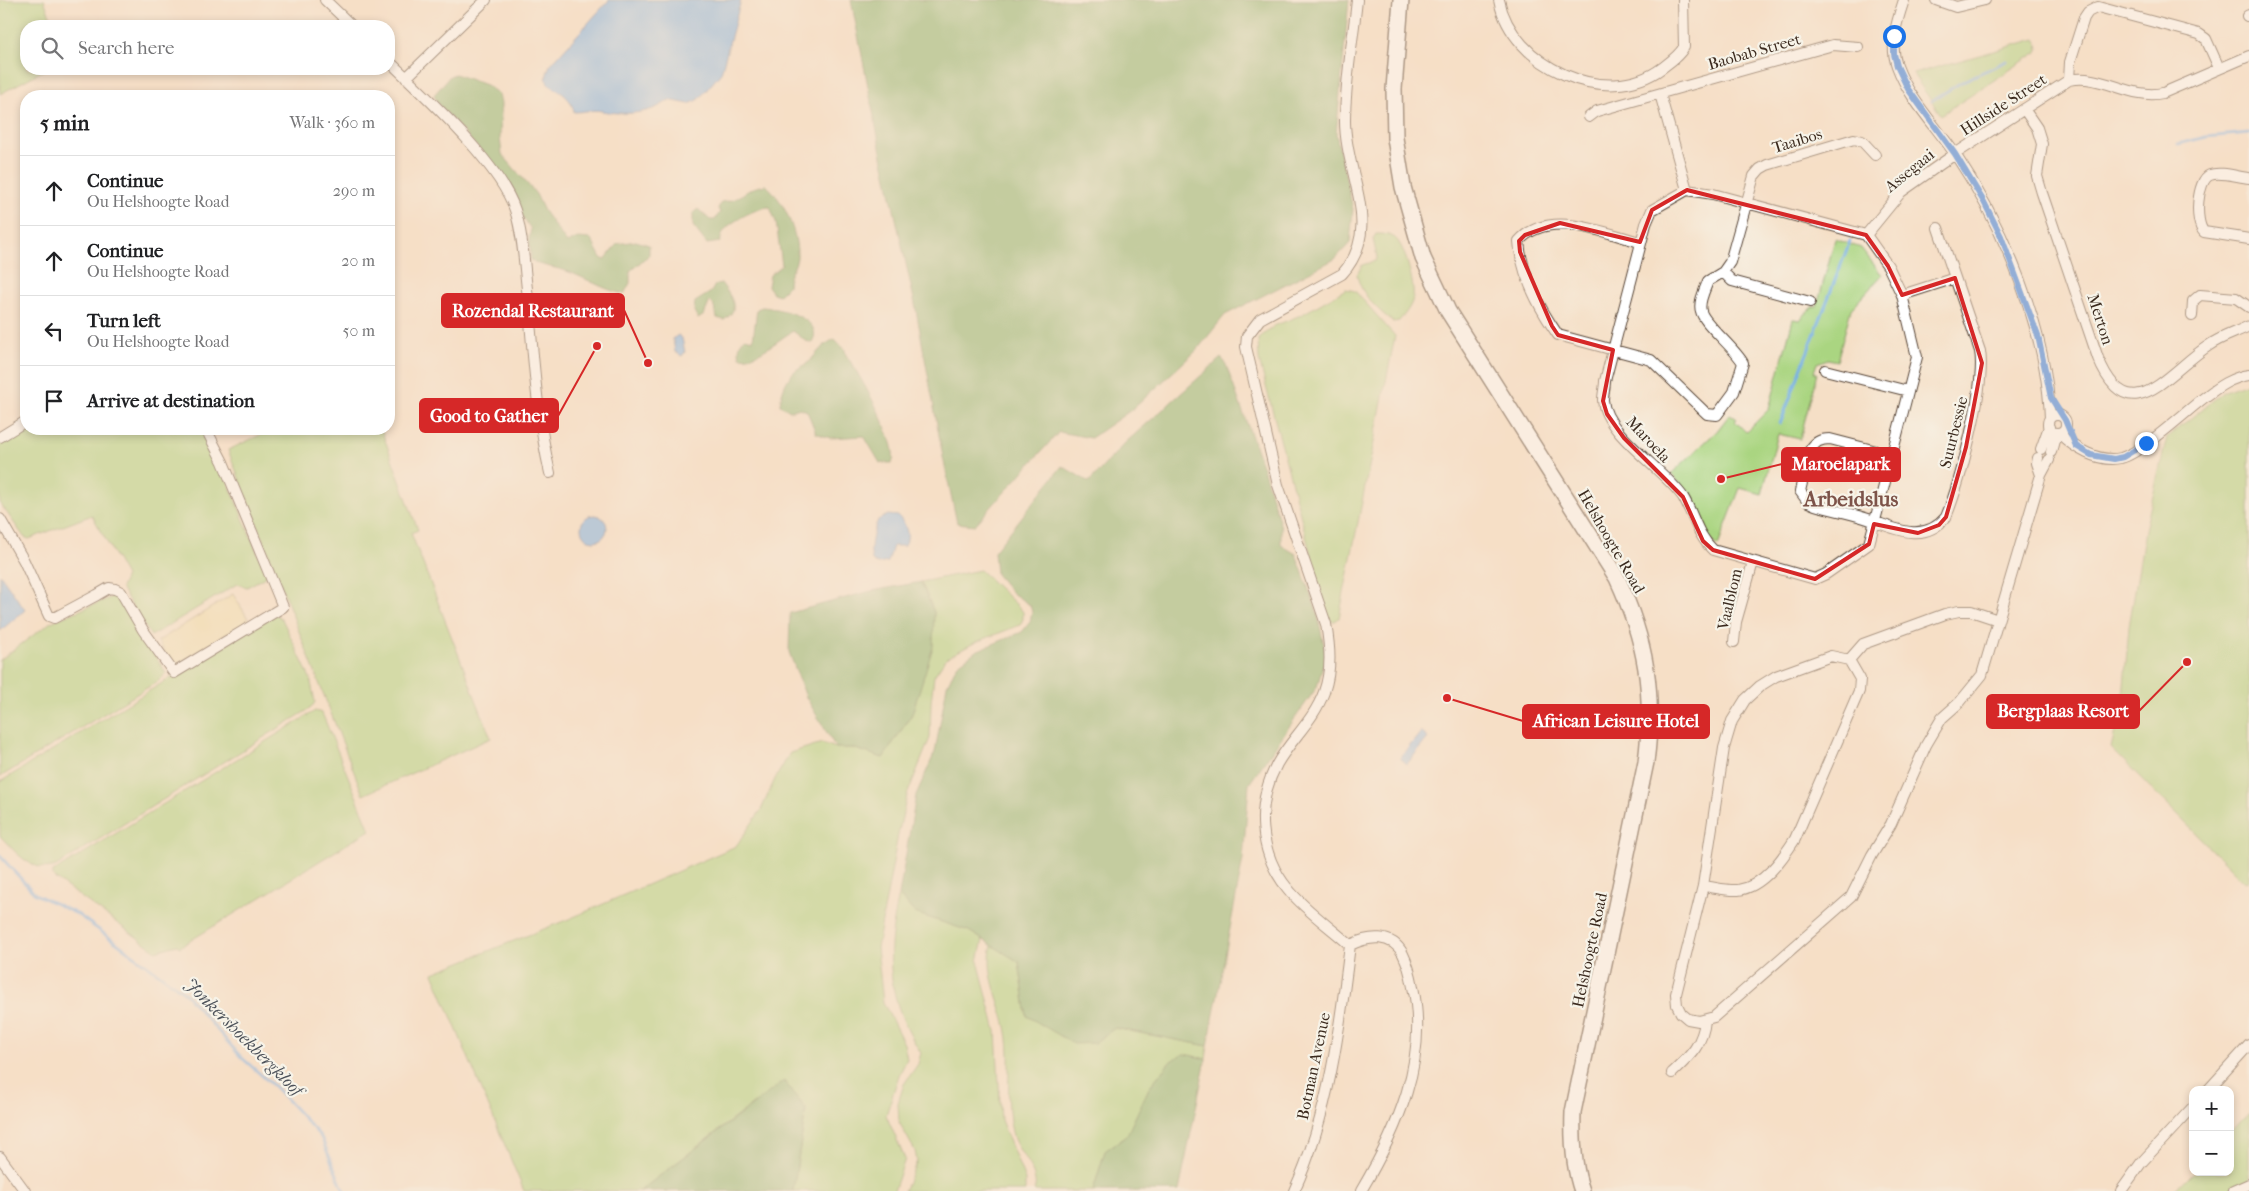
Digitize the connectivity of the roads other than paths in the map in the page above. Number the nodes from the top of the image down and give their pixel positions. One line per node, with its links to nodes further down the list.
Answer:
1 (324, 0): 10 (street)
2 (486, 0): 15 (street)
3 (1357, 0): 57 (street)
4 (1401, 0): 68 (main road, Helshoogte Road)
5 (1499, 0): 6 (street)
6 (1683, 0)
7 (1904, 0): 20 (street)
8 (1936, 0): 9 (street)
9 (1985, 0)
10 (346, 20)
11 (1858, 47): 17 (street, Baobab Street)
12 (2249, 56): 14 (street, Hillside Street)
13 (395, 67): 15 (street)
14 (2219, 68): 16 (street, Hillside Street); 16 (street, Hillside Street)
15 (406, 78): 49 (street)
16 (2069, 80): 18 (street, Hillside Street)
17 (1660, 94): 19 (street, Baobab Street); 23 (street)
18 (2024, 109): 20 (street, Hillside Street); 35 (street, Merton)
19 (1589, 117)
20 (1955, 154): 26 (street, Assegaai); 40 (street)
21 (1875, 155): 24 (street, Taaibos)
22 (2249, 178): 27 (street)
23 (1687, 190): 24 (street); 28 (street, Maroela)
24 (1746, 204): 26 (street); 29 (street)
25 (1938, 228): 30 (street, Suurbessie)
26 (1866, 235): 31 (street, Maroela)
27 (2249, 239)
28 (1640, 242): 36 (street, Maroela); 36 (street)
29 (1723, 272): 32 (street); 36 (street)
30 (1955, 278): 31 (street); 51 (street, Suurbessie)
31 (1902, 296): 39 (street, Maroela)
32 (1810, 302)
33 (2249, 307): 34 (street)
34 (2192, 316)
35 (2249, 326)
36 (1613, 350): 52 (street, Maroela)
37 (1825, 370): 39 (street)
38 (2249, 375): 47 (street)
39 (1908, 391): 48 (street, Maroela)
40 (2051, 398): 41 (street); 44 (street)
41 (2061, 416): 43 (street); 44 (street)
42 (20, 425): 46 (street)
43 (2066, 425): 44 (street); 47 (street)
44 (2052, 431): 47 (street); 53 (street)
45 (209, 435): 50 (street)
46 (0, 438)
47 (2076, 446)
48 (1892, 455): 51 (street, Maroela); 51 (street, Suurbessie)
49 (550, 473)
50 (0, 519)
51 (1874, 522): 52 (street, Maroela)
52 (1753, 562): 54 (street, Vaalblom)
53 (1998, 620): 55 (street); 58 (street)
54 (1734, 642)
55 (1849, 660): 56 (street); 56 (street)
56 (1703, 886): 58 (street)
57 (1350, 945): 66 (street, Botman Avenue); 67 (street)
58 (1705, 1020): 60 (street)
59 (2249, 1046): 61 (street)
60 (1672, 1073)
61 (2212, 1086)
62 (2189, 1111): 69 (street)
63 (0, 1157): 65 (street)
64 (2249, 1184): 70 (street)
65 (25, 1191)
66 (1294, 1191)
67 (1360, 1191)
68 (1582, 1191)
69 (2121, 1191)
70 (2233, 1191)

